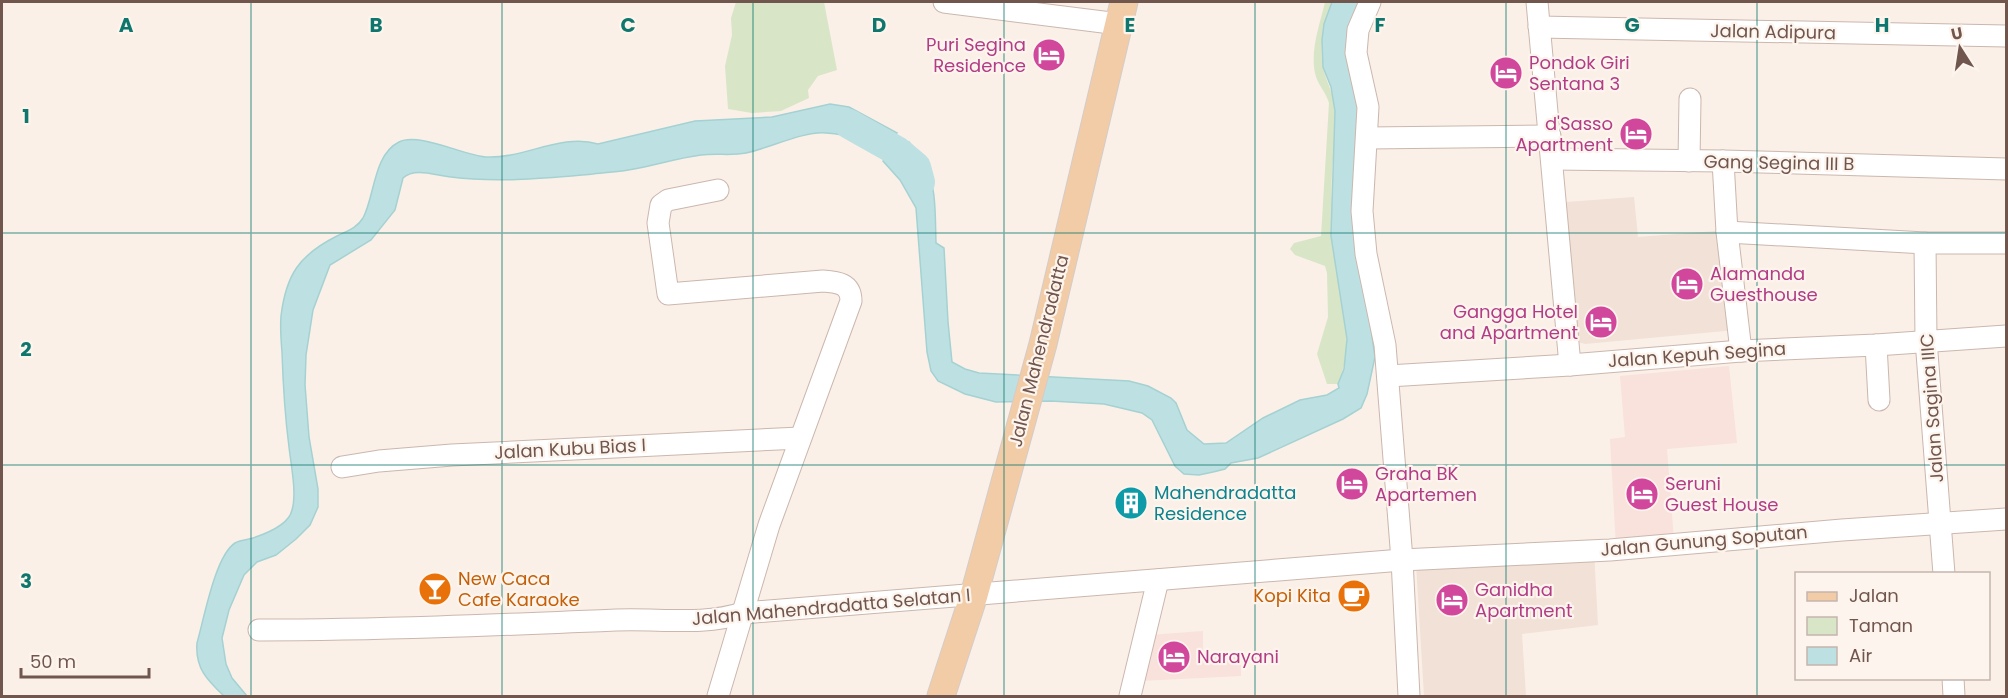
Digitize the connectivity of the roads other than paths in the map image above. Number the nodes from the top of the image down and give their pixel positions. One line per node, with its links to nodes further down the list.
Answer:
1 (944, 2): 4 (street)
2 (1371, 2): 9 (street)
3 (1537, 2): 5 (street)
4 (1122, 13): 32 (main road, Jalan Mahendradatta)
5 (1539, 27): 6 (street, Jalan Adipura); 8 (street)
6 (2007, 36)
7 (1690, 99): 11 (street)
8 (1550, 136): 9 (street); 10 (street)
9 (1367, 138): 23 (street)
10 (1552, 159): 11 (street, Gang Segina III B); 22 (street)
11 (1689, 161): 12 (street, Gang Segina III B)
12 (1724, 161): 13 (street, Gang Segina III B); 15 (street)
13 (2007, 169)
14 (718, 190): 25 (street)
15 (1727, 232): 16 (street); 21 (street)
16 (1925, 243): 17 (street); 19 (street, Jalan Sagina IIIC)
17 (2007, 243)
18 (2007, 336): 19 (street, Jalan Kepuh Segina)
19 (1926, 340): 20 (street, Jalan Kepuh Segina); 28 (street, Jalan Sagina IIIC)
20 (1876, 345): 21 (street, Jalan Kepuh Segina); 24 (street)
21 (1741, 351): 22 (street, Jalan Kepuh Segina)
22 (1570, 365): 23 (street, Jalan Kepuh Segina)
23 (1388, 376): 29 (street)
24 (1879, 400)
25 (800, 438): 26 (street, Jalan Kubu Bias I); 33 (street)
26 (342, 467)
27 (2007, 519): 28 (street, Jalan Gunung Soputan)
28 (1940, 524): 29 (street, Jalan Gunung Soputan); 30 (street, Jalan Sagina IIIC)
29 (1402, 560): 31 (street, Jalan Mahendradatta Selatan I); 39 (street)
30 (1944, 572)
31 (1158, 580): 32 (street, Jalan Mahendradatta Selatan I); 38 (street)
32 (974, 596): 33 (street, Jalan Mahendradatta Selatan I); 37 (main road, Jalan Mahendradatta)
33 (743, 613): 34 (street, Jalan Mahendradatta Selatan I); 36 (street)
34 (259, 630)
35 (1953, 680): 40 (street)
36 (718, 696)
37 (941, 696)
38 (1130, 696)
39 (1408, 696)
40 (1954, 696)

